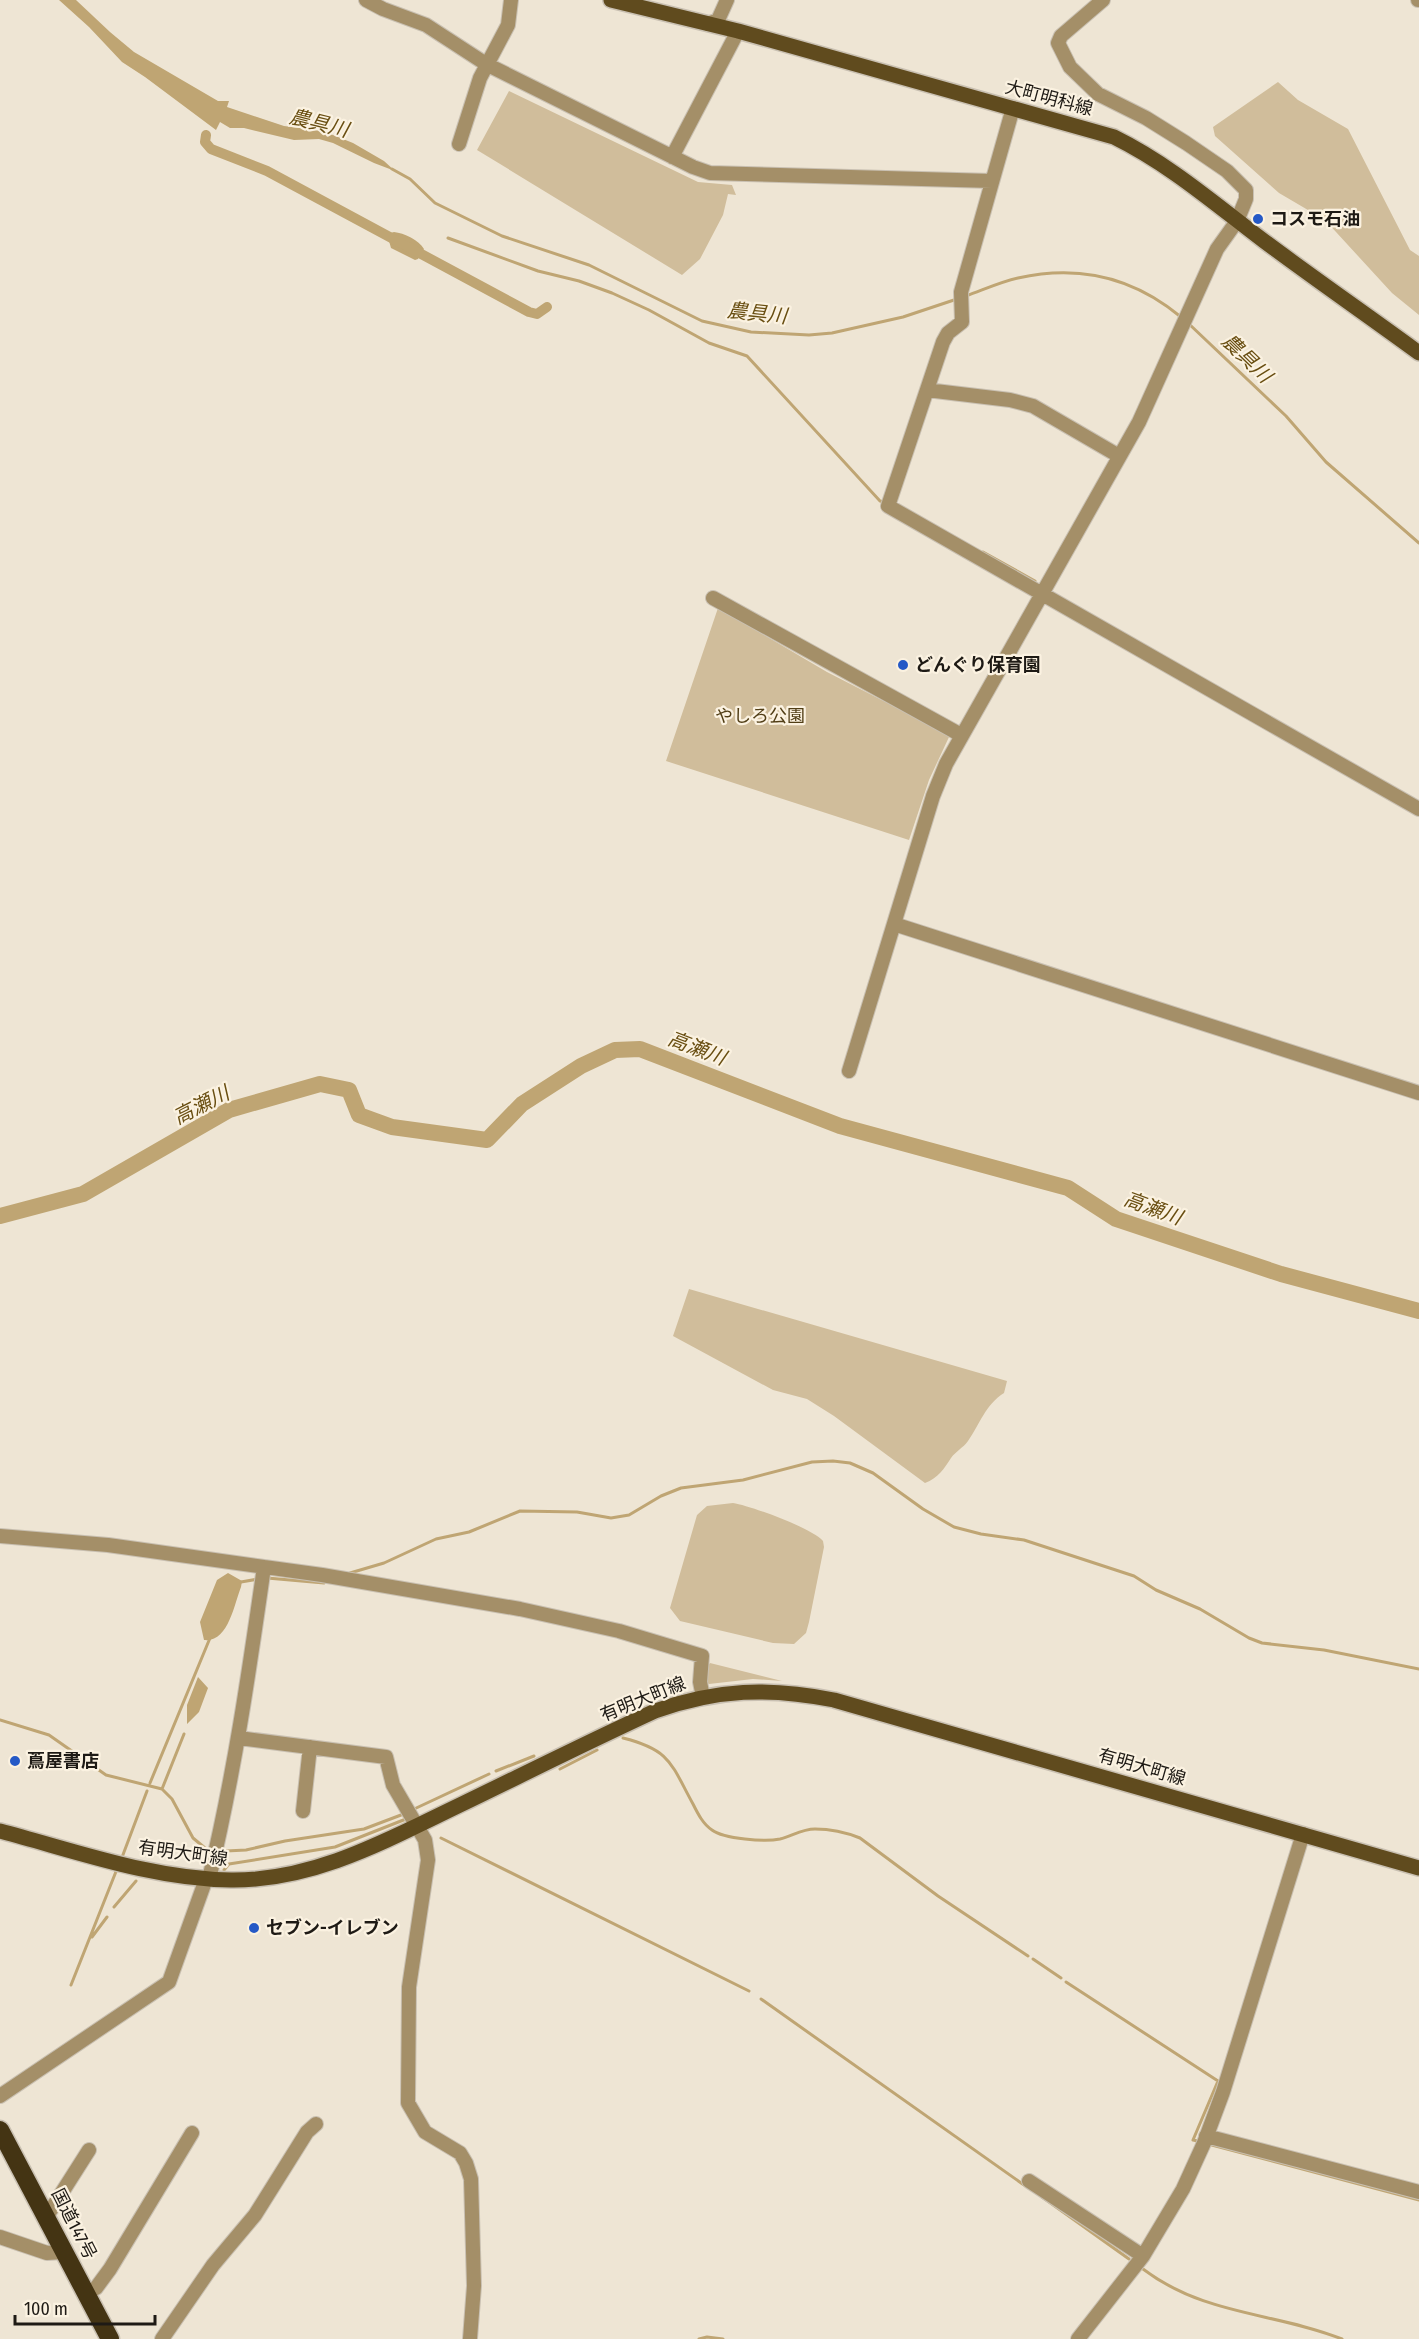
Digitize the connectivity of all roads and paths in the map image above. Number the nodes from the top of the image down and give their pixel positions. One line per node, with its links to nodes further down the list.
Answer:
1 (366, 0): 8 (street)
2 (511, 0): 8 (street)
3 (611, 0): 6 (main road, 大町明科線)
4 (727, 0): 6 (street)
5 (1103, 0): 13 (street)
6 (708, 24): 7 (main road, 大町明科線)
7 (738, 32): 9 (main road, 大町明科線); 11 (street)
8 (486, 64): 10 (street); 11 (street)
9 (1013, 108): 12 (street); 13 (main road, 大町明科線)
10 (459, 144)
11 (672, 157): 12 (street)
12 (992, 181): 15 (street)
13 (1237, 220): 14 (main road, 大町明科線); 16 (street)
14 (1419, 354)
15 (927, 390): 16 (street); 17 (street)
16 (1119, 456): 17 (street)
17 (1041, 593): 19 (street); 20 (street)
18 (712, 598): 19 (street)
19 (961, 735): 21 (street)
20 (1419, 809)
21 (894, 924): 22 (street); 23 (street)
22 (849, 1071)
23 (1419, 1093)
24 (0, 1536): 25 (street)
25 (264, 1567): 26 (street); 27 (street)
26 (703, 1696): 30 (main road, 有明大町線); 32 (main road, 有明大町線)
27 (239, 1738): 28 (street); 34 (street)
28 (310, 1747): 29 (street); 30 (street)
29 (303, 1811)
30 (416, 1826): 34 (main road, 有明大町線); 50 (street)
31 (0, 1831): 34 (main road, 有明大町線)
32 (1303, 1834): 33 (main road, 有明大町線); 39 (street)
33 (1419, 1868)
34 (208, 1879): 35 (street)
35 (0, 2096)
36 (316, 2124): 49 (street)
37 (0, 2130): 43 (highway, 国道147号)
38 (192, 2133): 47 (street)
39 (1206, 2136): 42 (street); 46 (street)
40 (89, 2150): 43 (street)
41 (1029, 2181): 46 (street)
42 (1419, 2192)
43 (47, 2216): 45 (highway, 国道147号)
44 (0, 2237): 45 (street)
45 (63, 2252): 47 (highway, 国道147号)
46 (1143, 2256): 51 (street)
47 (87, 2293): 48 (highway, 国道147号)
48 (110, 2339)
49 (162, 2339)
50 (470, 2339)
51 (1078, 2339)

